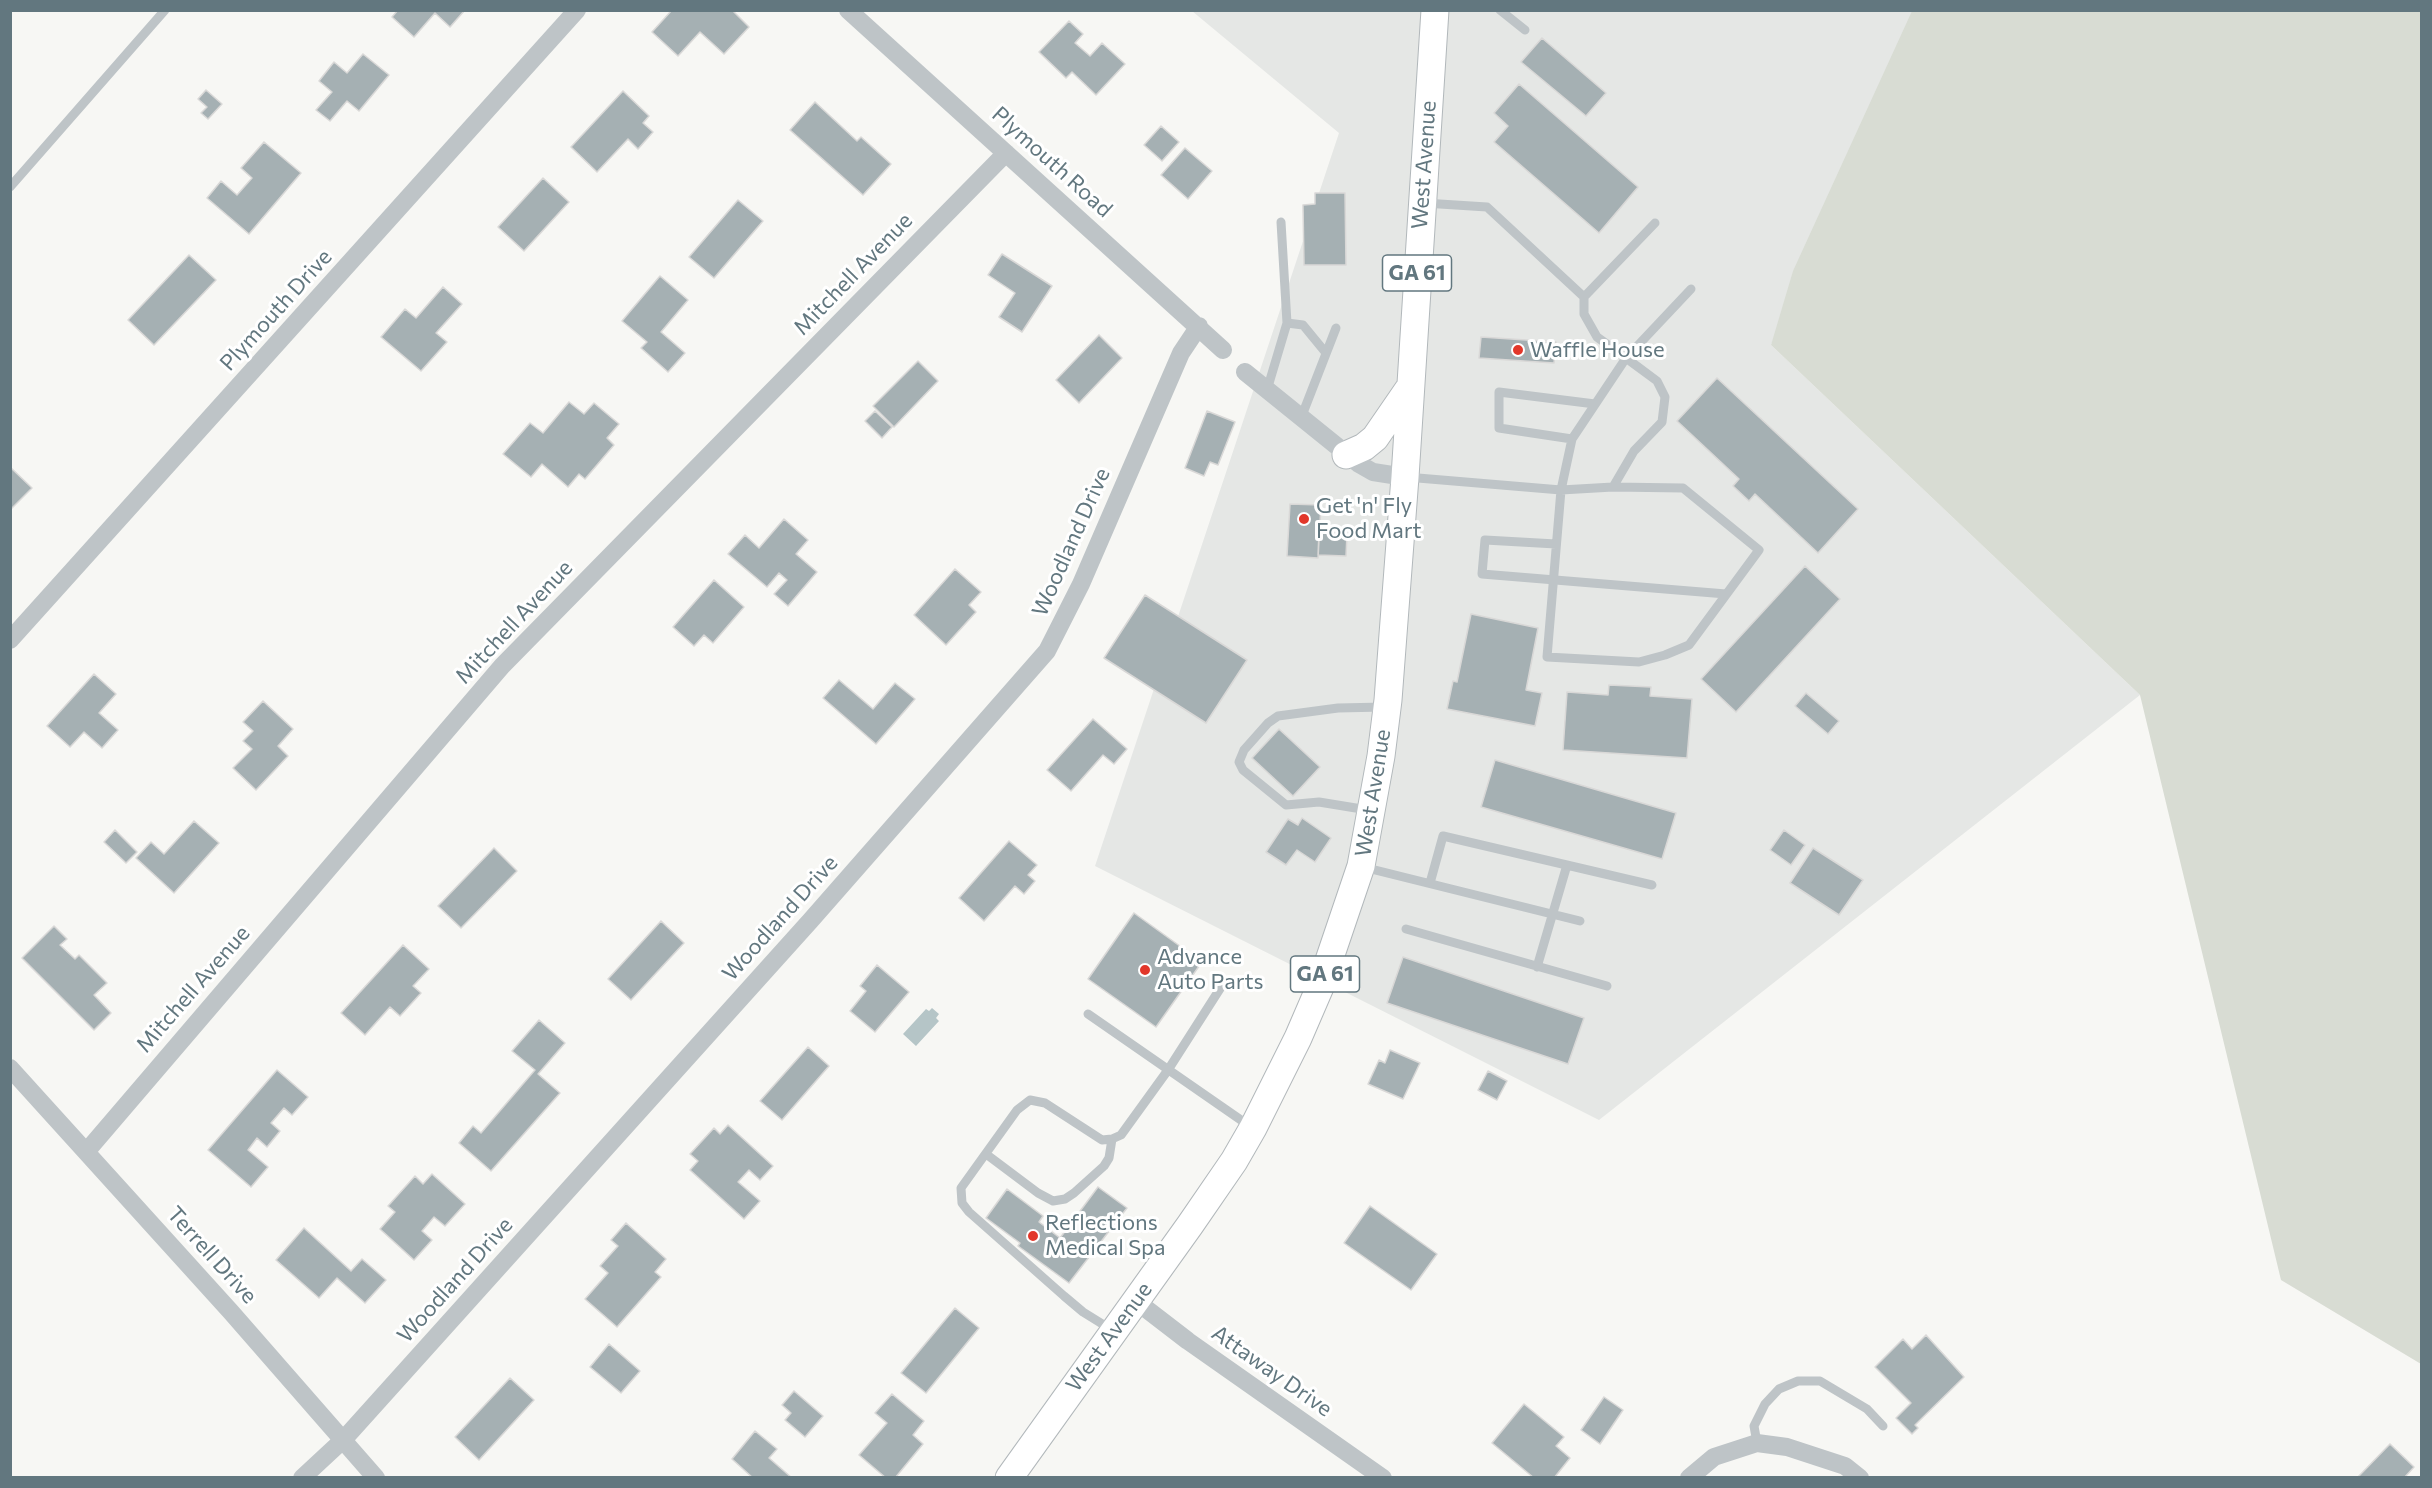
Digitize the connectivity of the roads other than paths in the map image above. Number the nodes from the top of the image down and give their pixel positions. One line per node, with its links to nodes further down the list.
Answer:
1 (165, 10): 8 (lane)
2 (577, 10): 33 (street, Plymouth Drive)
3 (848, 10): 7 (street, Plymouth Road)
4 (1435, 10): 9 (main road, West Avenue / GA 61)
5 (1500, 10): 6 (lane)
6 (1526, 30)
7 (1006, 153): 15 (street, Plymouth Road); 51 (street, Mitchell Avenue)
8 (10, 188)
9 (1422, 202): 13 (lane); 21 (main road, West Avenue / GA 61)
10 (1281, 222): 14 (lane)
11 (1655, 223): 13 (lane)
12 (1691, 290): 19 (lane)
13 (1584, 297): 19 (lane)
14 (1287, 323): 18 (lane); 22 (lane)
15 (1199, 326): 17 (street, Plymouth Road); 56 (street, Woodland Drive)
16 (1336, 328): 18 (lane)
17 (1223, 350)
18 (1326, 353): 24 (lane)
19 (1626, 358): 23 (lane); 28 (lane)
20 (1245, 372): 22 (street)
21 (1410, 386): 26 (main road); 27 (main road, West Avenue / GA 61)
22 (1267, 390): 24 (street)
23 (1595, 404): 25 (lane); 25 (lane)
24 (1300, 418): 26 (street)
25 (1572, 439): 29 (lane)
26 (1346, 455): 27 (street)
27 (1405, 477): 29 (lane); 34 (main road, West Avenue / GA 61)
28 (1613, 487): 29 (lane); 32 (lane)
29 (1561, 490): 30 (lane)
30 (1556, 543): 31 (lane); 31 (lane)
31 (1553, 579): 32 (lane); 32 (lane)
32 (1726, 594)
33 (10, 640)
34 (1387, 707): 35 (main road, West Avenue / GA 61); 35 (lane)
35 (1371, 811): 37 (main road, West Avenue / GA 61)
36 (1567, 865): 38 (lane); 39 (lane); 40 (lane)
37 (1361, 866): 38 (lane); 49 (main road, West Avenue / GA 61)
38 (1430, 883): 40 (lane)
39 (1652, 885)
40 (1552, 914): 41 (lane); 43 (lane)
41 (1580, 921)
42 (1406, 929): 43 (lane)
43 (1537, 967): 45 (lane)
44 (1223, 984): 47 (lane)
45 (1607, 987)
46 (1088, 1014): 47 (lane)
47 (1168, 1070): 49 (lane); 50 (lane)
48 (12, 1071): 51 (street, Terrell Drive)
49 (1253, 1128): 53 (main road, West Avenue / GA 61)
50 (1112, 1139): 52 (lane); 52 (lane)
51 (86, 1152): 56 (street, Terrell Drive)
52 (986, 1154): 54 (lane)
53 (1136, 1301): 54 (main road, West Avenue / GA 61); 61 (street, Attaway Drive)
54 (1114, 1331): 60 (main road, West Avenue / GA 61)
55 (1883, 1426): 57 (lane)
56 (344, 1439): 58 (street, Woodland Drive); 59 (street, Terrell Drive)
57 (1757, 1443): 62 (street); 63 (street)
58 (302, 1478)
59 (376, 1478)
60 (1008, 1478)
61 (1383, 1478)
62 (1689, 1478)
63 (1860, 1478)

